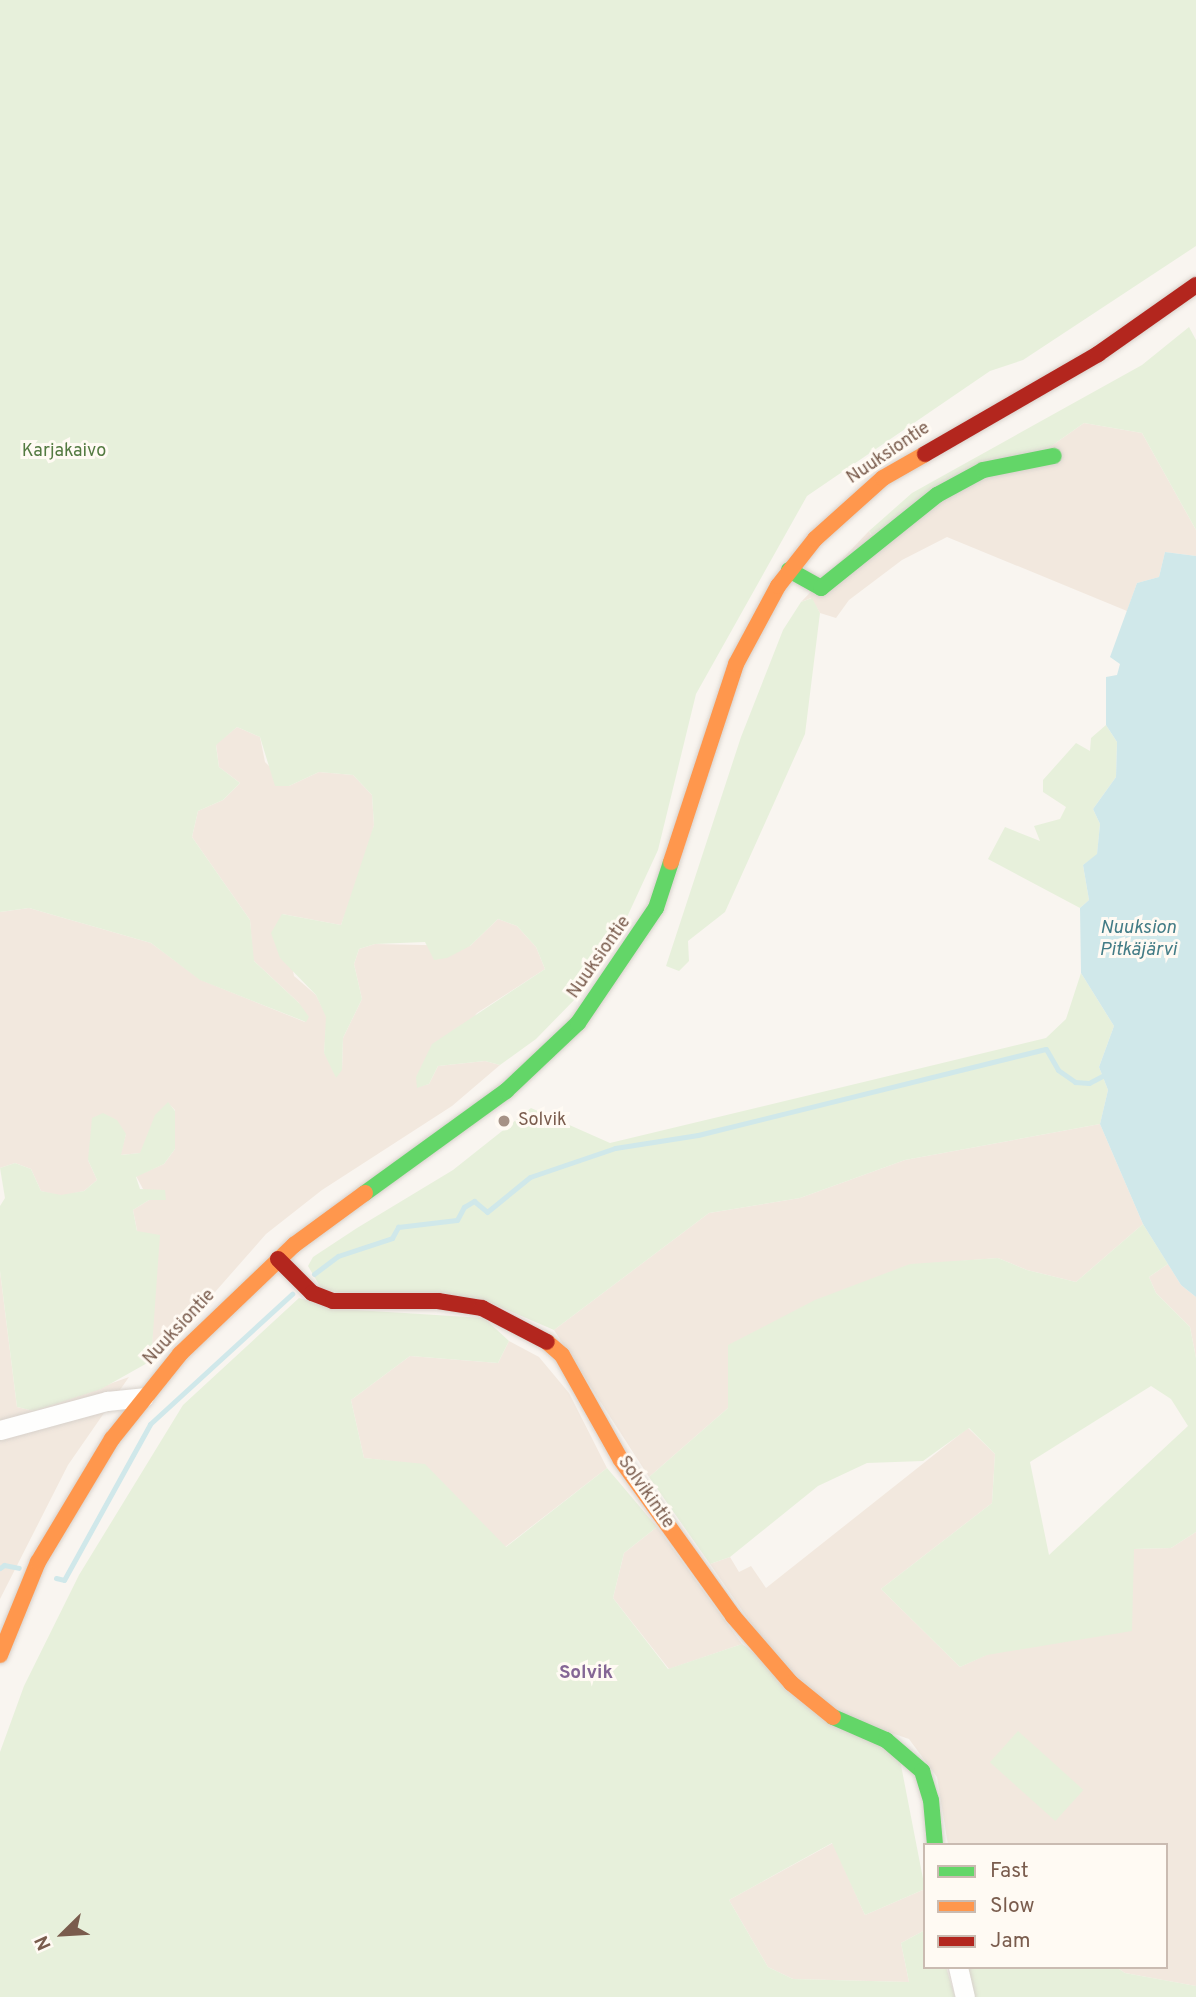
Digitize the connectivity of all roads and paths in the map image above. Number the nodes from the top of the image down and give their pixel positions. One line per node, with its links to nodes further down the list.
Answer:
1 (1196, 285): 3 (street, Nuuksiontie)
2 (1054, 456): 3 (street)
3 (789, 570): 4 (street, Nuuksiontie)
4 (278, 1259): 5 (street, Nuuksiontie); 8 (street, Solvikintie)
5 (144, 1397): 6 (street); 7 (street, Nuuksiontie)
6 (0, 1430)
7 (0, 1655)
8 (935, 1843)
9 (958, 1969): 10 (street)
10 (965, 1997)

